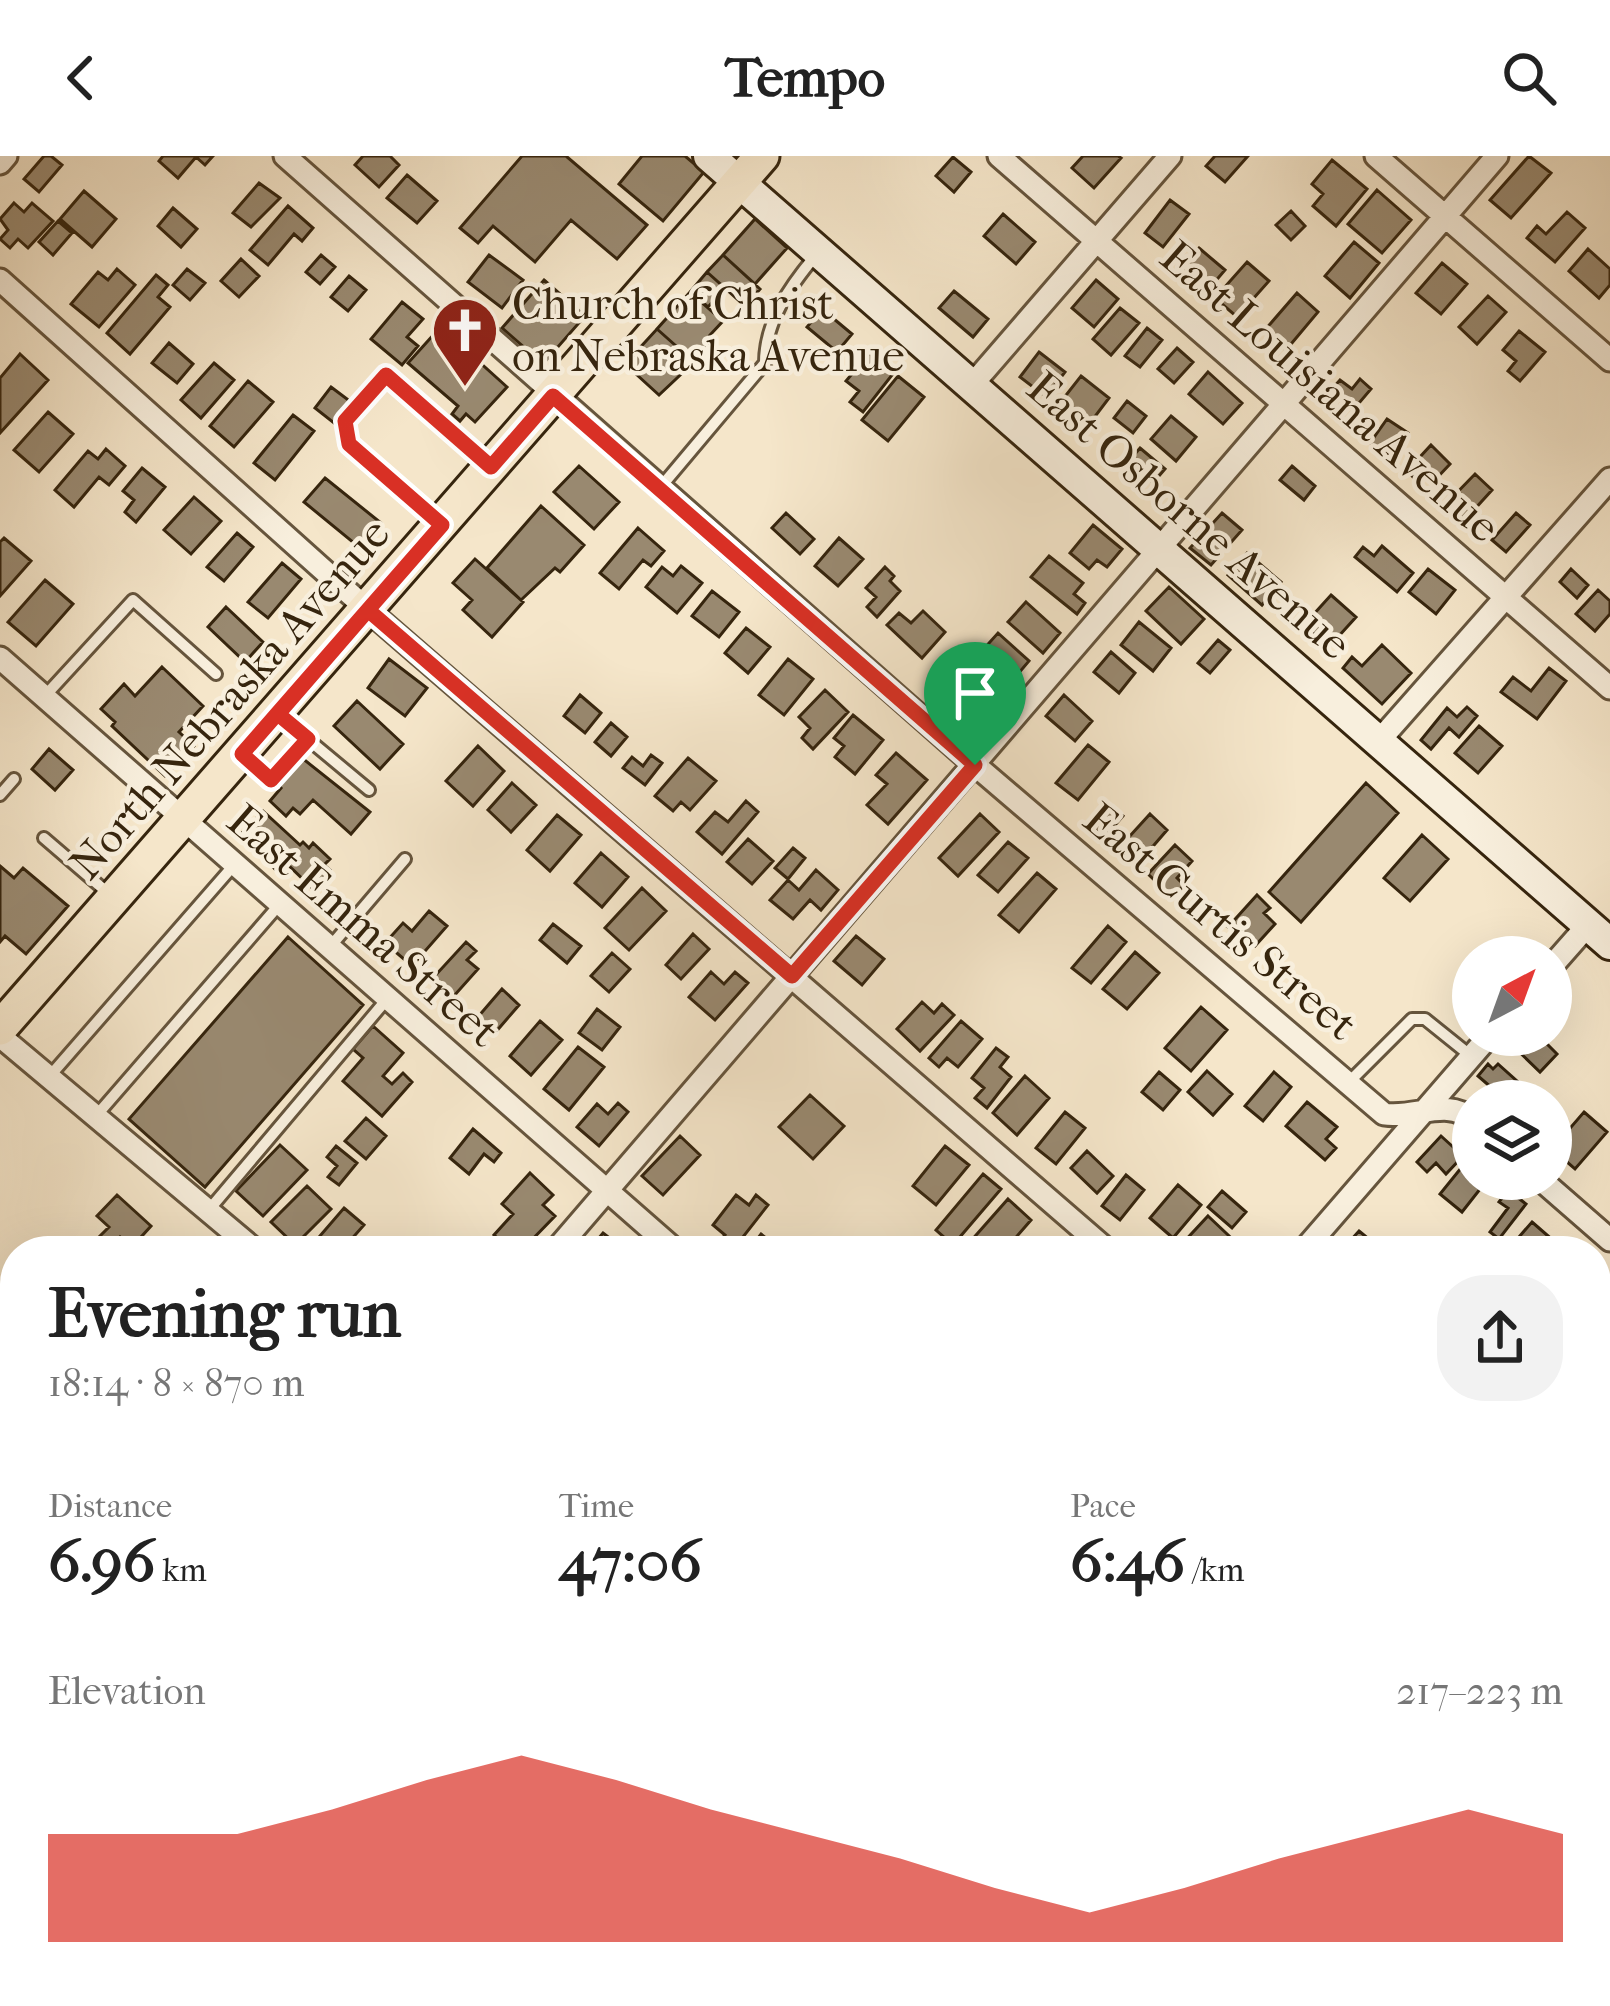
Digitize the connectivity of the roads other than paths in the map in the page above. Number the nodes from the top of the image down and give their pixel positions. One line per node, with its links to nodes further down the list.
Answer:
1 (6, 156): 9 (street)
2 (285, 156): 17 (street, East Curtis Street)
3 (709, 156): 10 (street, East Osborne Avenue)
4 (762, 156): 10 (main road, North Nebraska Avenue)
5 (998, 156): 12 (street, East Louisiana Avenue)
6 (1170, 156): 12 (street)
7 (1376, 156): 11 (street)
8 (1497, 156): 11 (street)
9 (0, 164)
10 (739, 182): 13 (street, East Osborne Avenue); 17 (main road, North Nebraska Avenue)
11 (1444, 216): 15 (street); 18 (street)
12 (1096, 240): 16 (street); 18 (street, East Louisiana Avenue)
13 (818, 252): 16 (street, East Osborne Avenue); 21 (lane)
14 (0, 280): 25 (street)
15 (1610, 360)
16 (971, 386): 23 (street, East Osborne Avenue)
17 (553, 396): 19 (main road, North Nebraska Avenue); 21 (street, East Curtis Street)
18 (1282, 401): 23 (street); 24 (street, East Louisiana Avenue)
19 (491, 467): 22 (main road, North Nebraska Avenue); 22 (lane)
20 (1610, 479): 24 (street)
21 (659, 489): 34 (street, East Curtis Street)
22 (442, 525): 25 (main road, North Nebraska Avenue)
23 (1157, 548): 32 (street, East Osborne Avenue); 34 (street)
24 (1506, 596): 28 (street, East Louisiana Avenue); 32 (street)
25 (368, 610): 30 (main road, North Nebraska Avenue); 47 (street)
26 (0, 658): 29 (street, East Emma Street)
27 (216, 674): 29 (lane)
28 (1610, 688)
29 (44, 697): 38 (street, East Emma Street)
30 (278, 714): 31 (lane); 33 (main road, North Nebraska Avenue)
31 (308, 739): 33 (lane); 36 (lane)
32 (1378, 742): 44 (street, East Osborne Avenue)
33 (242, 754): 38 (main road, North Nebraska Avenue)
34 (975, 765): 47 (street); 52 (street, East Curtis Street)
35 (14, 778): 37 (lane)
36 (369, 790)
37 (0, 795)
38 (184, 822): 41 (street, East Emma Street); 42 (main road, North Nebraska Avenue)
39 (44, 838): 42 (lane)
40 (405, 859): 45 (lane)
41 (234, 866): 43 (street, East Emma Street); 51 (lane)
42 (115, 899): 49 (main road, North Nebraska Avenue)
43 (279, 905): 45 (street, East Emma Street); 55 (lane)
44 (1604, 936): 46 (street)
45 (329, 948): 48 (street, East Emma Street)
46 (1572, 955)
47 (792, 976): 56 (street); 62 (street)
48 (387, 999): 56 (street, East Emma Street); 58 (lane)
49 (0, 1032): 51 (street)
50 (1471, 1057): 52 (lane); 54 (street)
51 (49, 1076): 55 (street)
52 (1348, 1083): 54 (street, East Curtis Street)
53 (1452, 1108): 54 (street, East Curtis Street)
54 (1419, 1114): 63 (street)
55 (96, 1116): 58 (street)
56 (607, 1191): 60 (street); 61 (street, East Emma Street)
57 (1564, 1200): 64 (street)
58 (208, 1211): 59 (street)
59 (238, 1236)
60 (568, 1236)
61 (659, 1236)
62 (1091, 1236)
63 (1316, 1236)
64 (1605, 1236)

